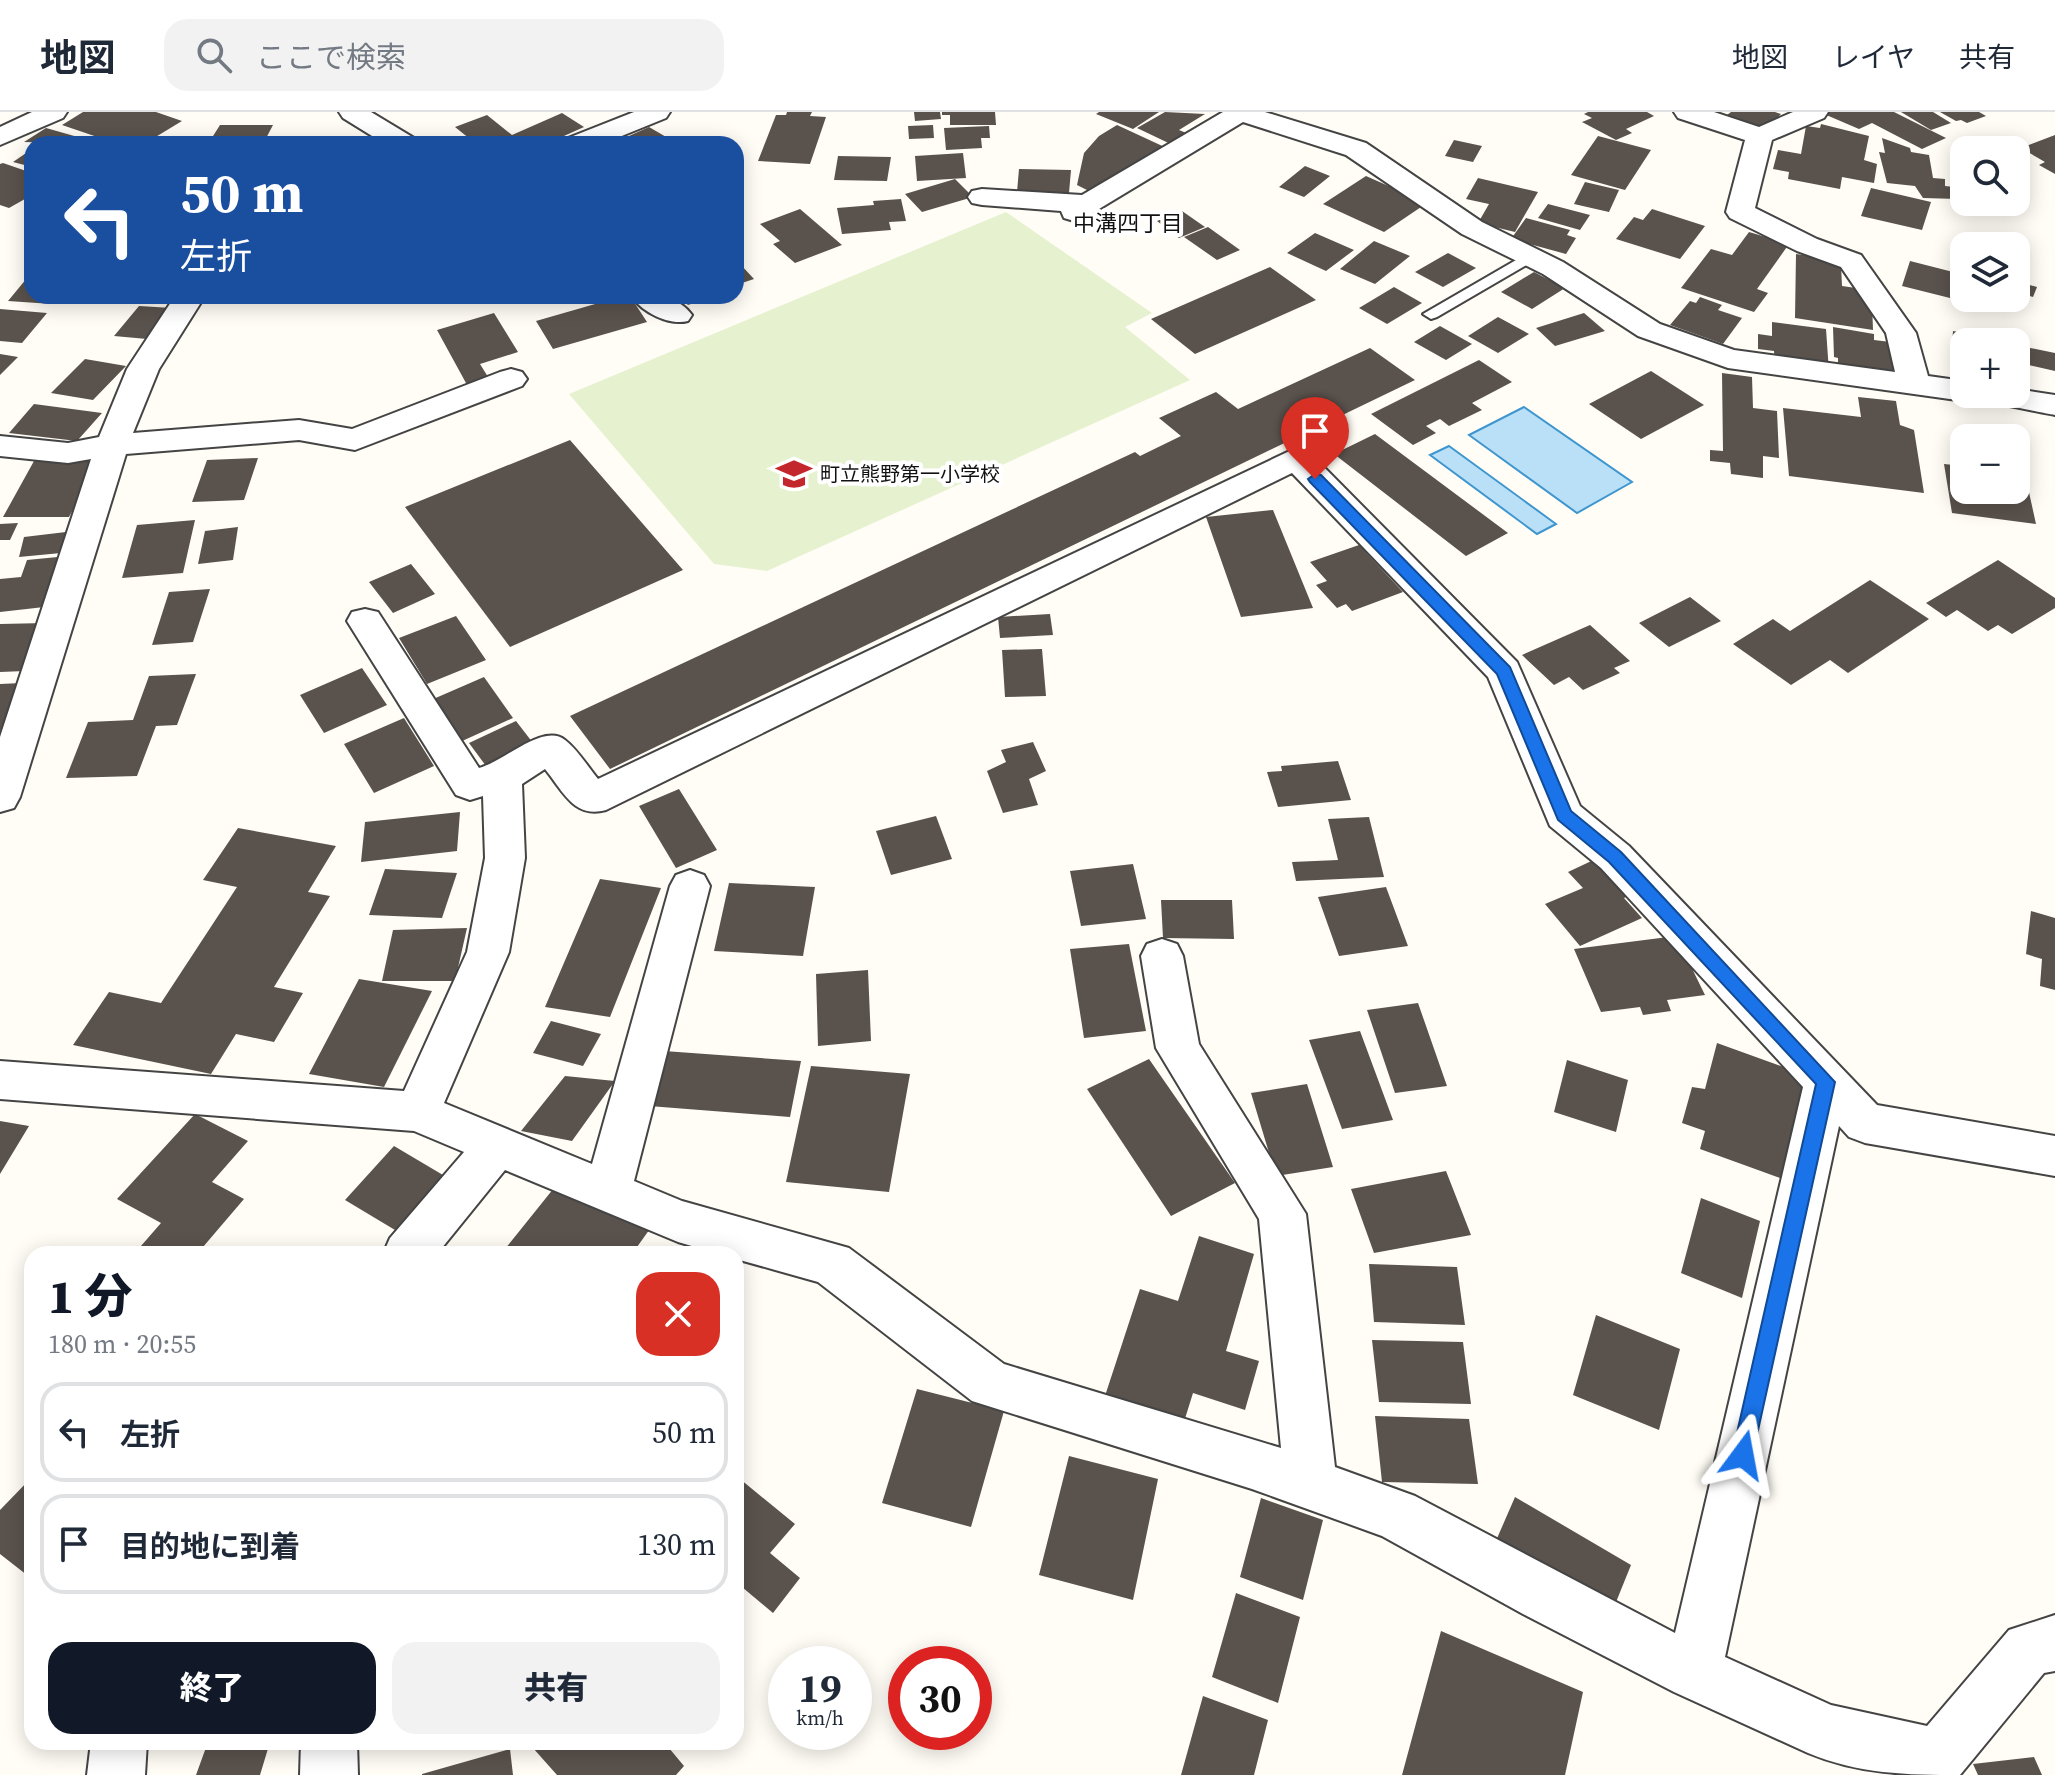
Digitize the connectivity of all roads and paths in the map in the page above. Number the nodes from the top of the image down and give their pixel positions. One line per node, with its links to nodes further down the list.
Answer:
1 (54, 112): 10 (street)
2 (352, 112): 7 (street)
3 (657, 112): 8 (street)
4 (1687, 112): 9 (street)
5 (1815, 112): 9 (street)
6 (1239, 113): 11 (street); 12 (street)
7 (391, 136)
8 (598, 136)
9 (1760, 136): 18 (street)
10 (0, 137)
11 (982, 197)
12 (1530, 257): 15 (lane); 18 (street)
13 (185, 304): 22 (street)
14 (659, 304): 16 (street)
15 (1431, 314)
16 (677, 315)
17 (511, 379): 22 (street)
18 (1914, 383): 19 (street)
19 (1950, 389)
20 (2030, 401): 21 (street)
21 (2055, 405)
22 (112, 445): 23 (street); 26 (street)
23 (0, 446)
24 (365, 621): 25 (street)
25 (502, 777): 30 (street); 31 (street)
26 (0, 797)
27 (690, 886): 34 (street)
28 (1162, 956): 38 (street)
29 (0, 1080): 31 (street)
30 (1826, 1082): 33 (street); 40 (street)
31 (417, 1112): 32 (street)
32 (499, 1144): 34 (street); 36 (street)
33 (2055, 1156)
34 (608, 1191): 35 (street)
35 (709, 1244)
36 (414, 1246)
37 (744, 1250): 38 (street)
38 (1311, 1484): 40 (street)
39 (2055, 1643): 40 (street)
40 (1694, 1672)
41 (118, 1750): 43 (street)
42 (329, 1750): 44 (street)
43 (116, 1775)
44 (329, 1775)

